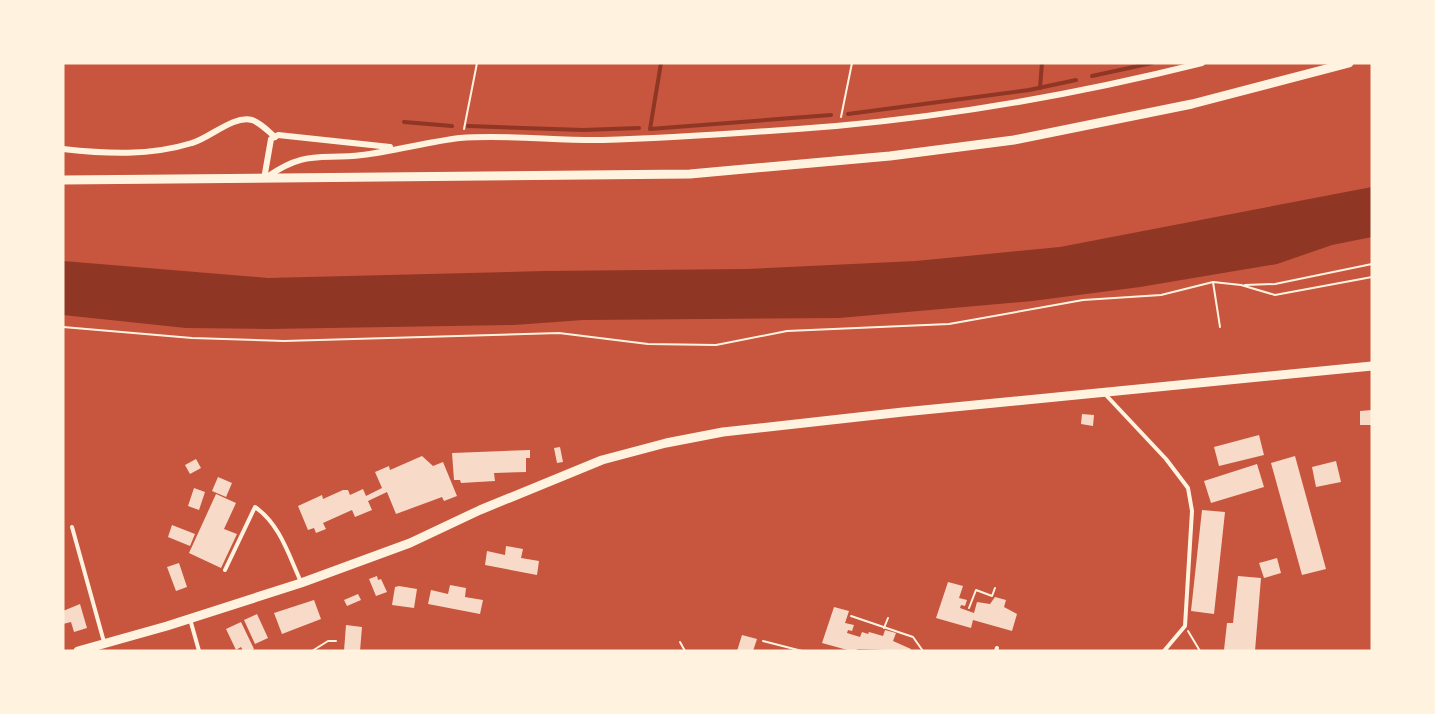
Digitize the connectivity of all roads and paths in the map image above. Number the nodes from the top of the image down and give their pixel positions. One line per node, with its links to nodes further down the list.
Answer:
1 (477, 63): 7 (path)
2 (852, 63): 5 (path)
3 (1202, 63): 5 (street)
4 (1345, 63): 10 (main road)
5 (840, 125): 7 (street)
6 (275, 137): 8 (street); 9 (street); 10 (street)
7 (462, 138): 8 (street)
8 (400, 147): 10 (street)
9 (63, 149)
10 (264, 179): 11 (main road)
11 (63, 180)
12 (1372, 264): 15 (path)
13 (1372, 277): 15 (path)
14 (1213, 282): 15 (path); 16 (path); 17 (path)
15 (1241, 285)
16 (63, 327)
17 (1220, 327)
18 (1372, 366): 19 (main road)
19 (1104, 392): 22 (main road); 28 (lane)
20 (72, 527): 32 (lane)
21 (225, 570): 22 (lane)
22 (301, 583): 26 (main road)
23 (995, 588): 24 (path)
24 (969, 608)
25 (851, 616): 29 (path)
26 (189, 618): 32 (main road); 35 (lane)
27 (888, 618): 29 (path)
28 (1185, 626): 40 (lane); 41 (path)
29 (884, 628): 39 (path)
30 (336, 641): 36 (path)
31 (763, 641): 38 (path)
32 (105, 642): 34 (main road)
33 (680, 642): 37 (path)
34 (78, 651)
35 (199, 651)
36 (312, 651)
37 (686, 651)
38 (802, 651)
39 (923, 651)
40 (1164, 651)
41 (1200, 651)

